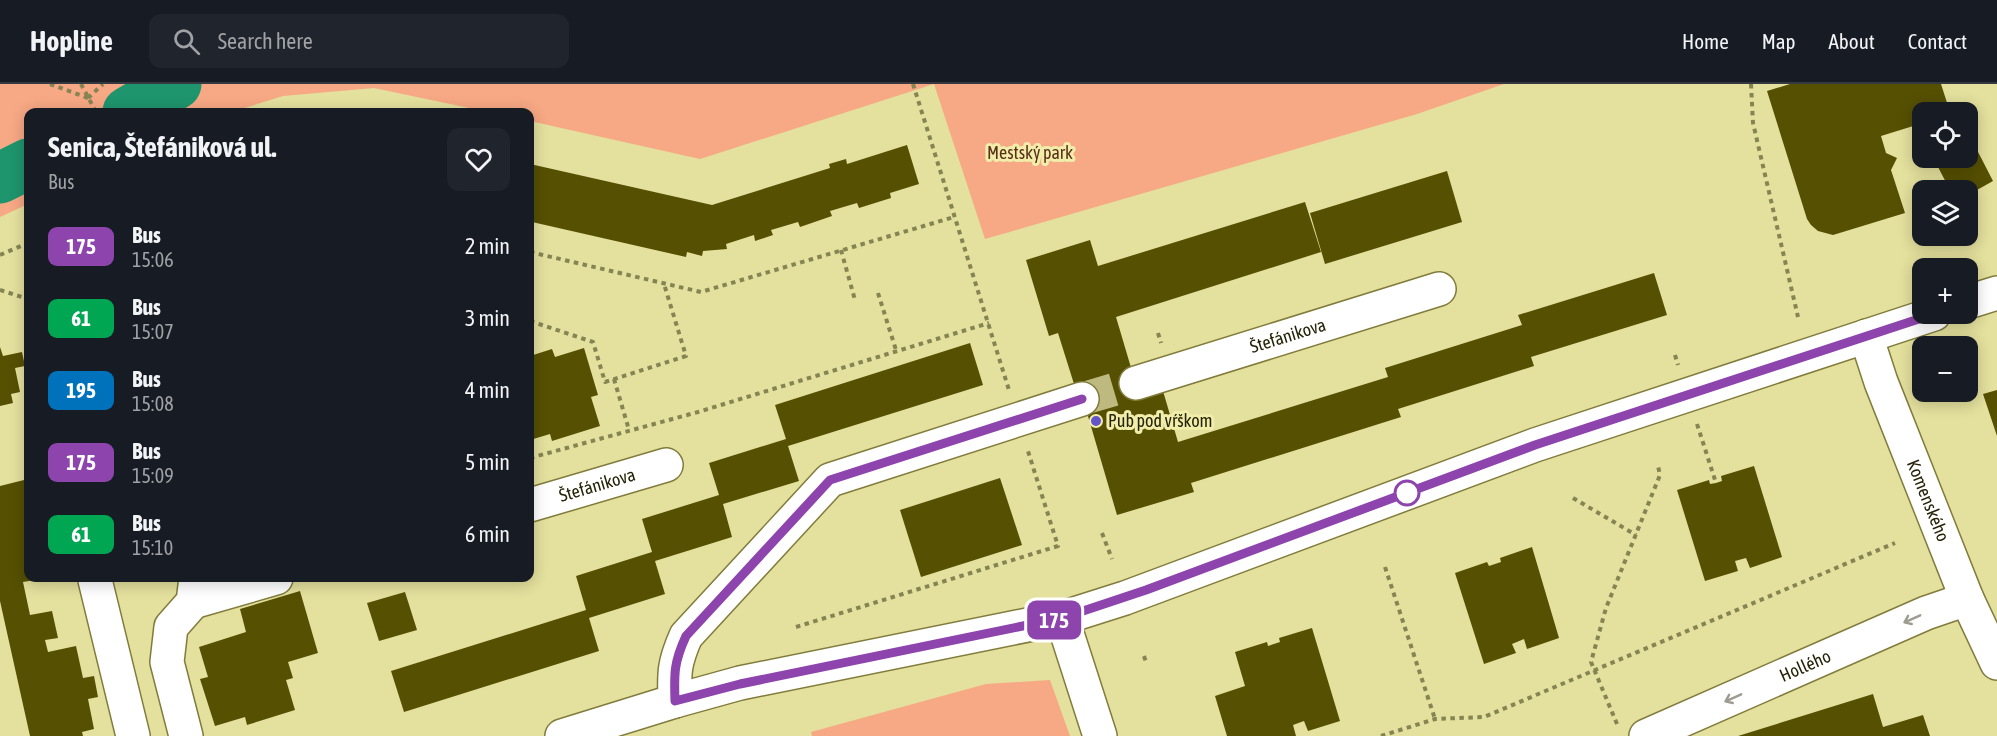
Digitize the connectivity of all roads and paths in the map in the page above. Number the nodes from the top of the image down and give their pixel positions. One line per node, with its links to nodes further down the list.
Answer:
1 (50, 84): 6 (path)
2 (81, 84): 6 (path)
3 (103, 84): 6 (path)
4 (914, 84): 8 (path)
5 (1751, 84): 21 (path)
6 (88, 98): 7 (path)
7 (94, 108)
8 (954, 217): 10 (path); 24 (path)
9 (24, 245): 12 (path)
10 (841, 250): 13 (path); 20 (path)
11 (534, 253): 13 (path)
12 (0, 255)
13 (663, 284): 27 (path)
14 (1439, 289): 28 (street, Štefánikova)
15 (0, 290): 18 (path)
16 (878, 293): 26 (path)
17 (1997, 293): 19 (street)
18 (24, 297)
19 (1978, 299)
20 (855, 300)
21 (1797, 317)
22 (1912, 321): 25 (street)
23 (534, 322): 27 (path)
24 (989, 323): 26 (path); 31 (path)
25 (1866, 336): 45 (street, Komenského); 46 (street)
26 (896, 350): 30 (path)
27 (614, 379): 30 (path)
28 (1136, 383)
29 (1082, 399): 31 (street)
30 (629, 430): 32 (path)
31 (1022, 433): 47 (path); 52 (street)
32 (534, 457)
33 (666, 465): 36 (street, Štefánikova)
34 (1658, 466): 38 (path)
35 (1573, 498): 38 (path)
36 (534, 504)
37 (1102, 533): 40 (path)
38 (1636, 535): 51 (path)
39 (1895, 543): 51 (path)
40 (1112, 559)
41 (1385, 567): 53 (path)
42 (94, 582): 55 (street)
43 (249, 582): 44 (street)
44 (195, 590): 56 (street)
45 (1967, 599): 50 (street, Komenského); 54 (street, Hollého, one-way to 54)
46 (1062, 618): 52 (street); 58 (street)
47 (796, 627)
48 (1144, 656): 49 (path)
49 (1146, 662)
50 (1997, 663)
51 (1594, 671): 53 (path); 54 (path)
52 (675, 701): 57 (street)
53 (1434, 719): 59 (path)
54 (1632, 731)
55 (133, 736)
56 (186, 736)
57 (562, 736)
58 (1100, 736)
59 (1381, 736)

